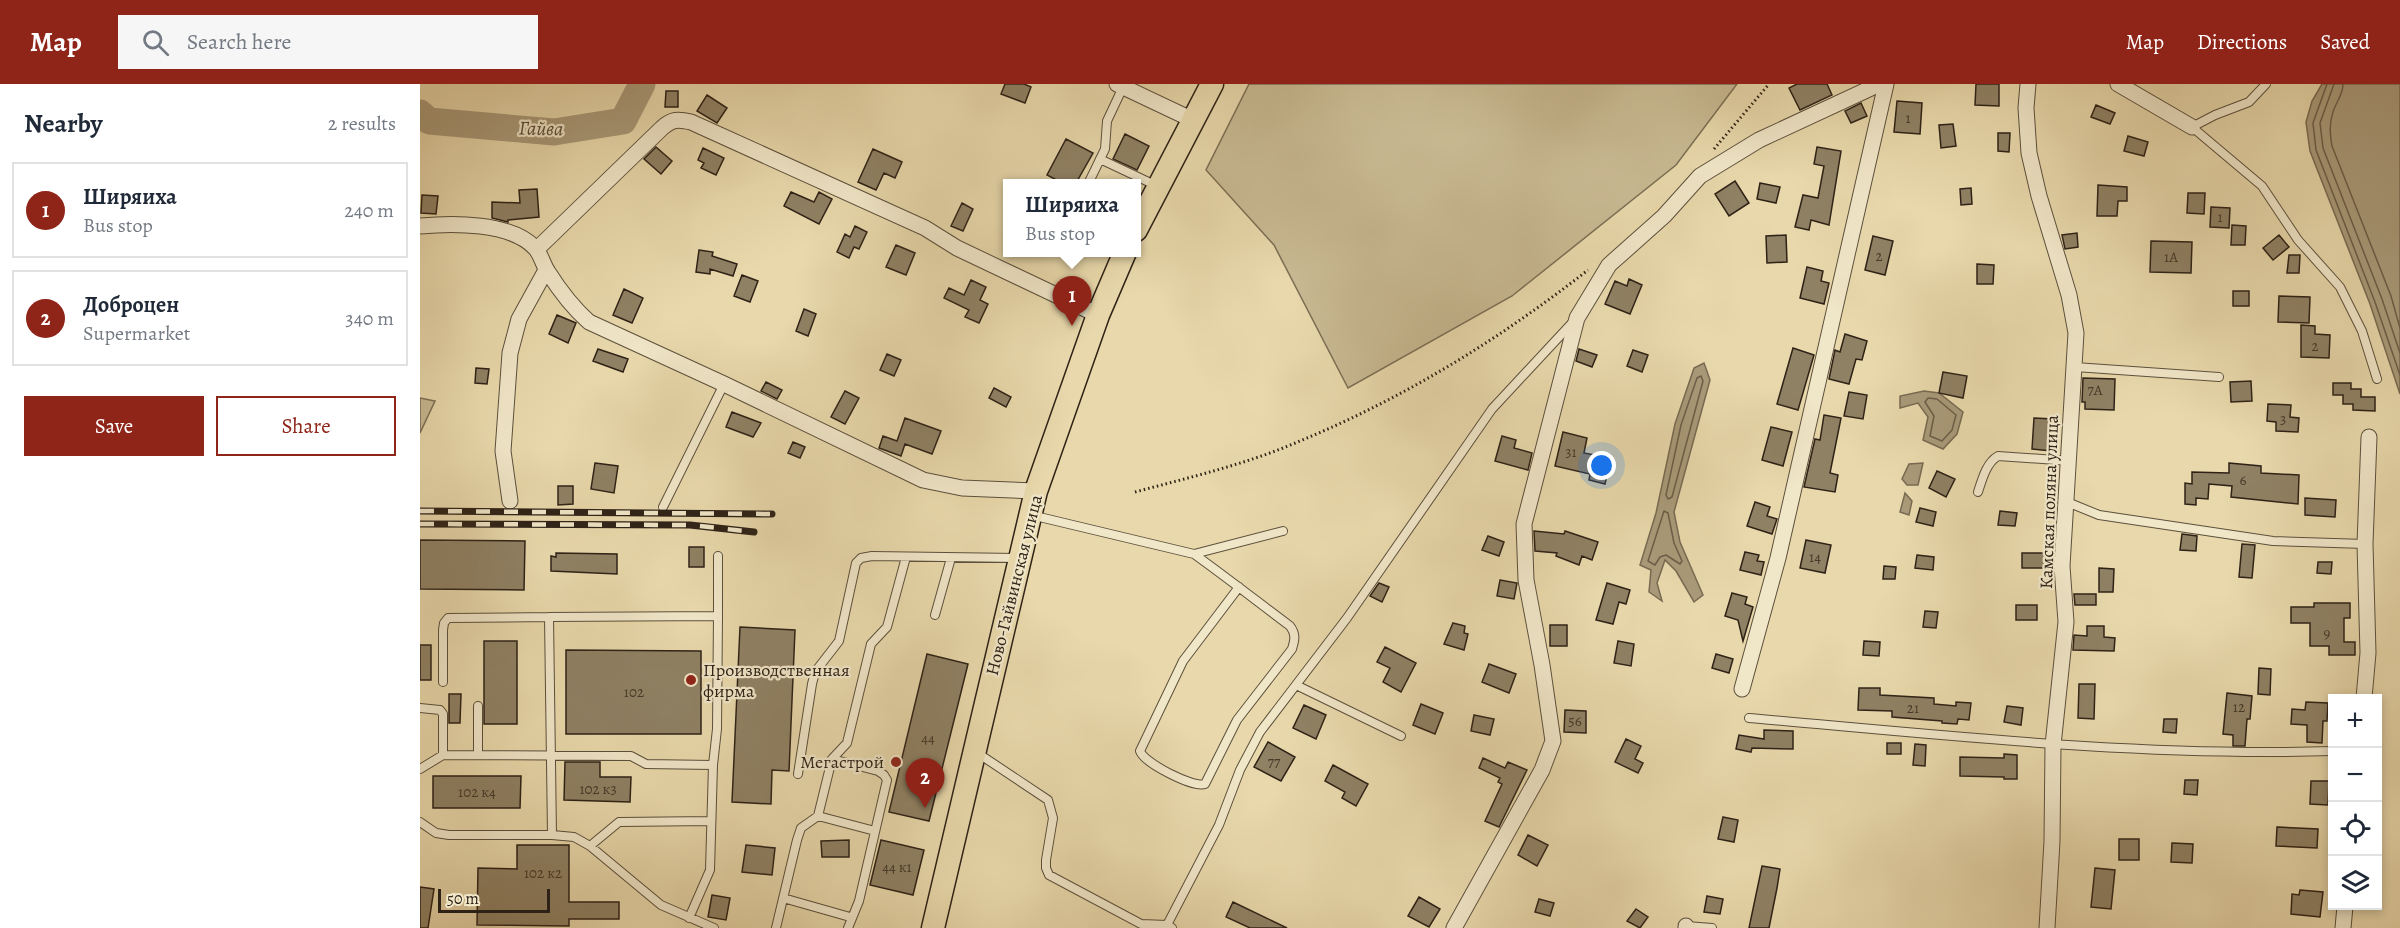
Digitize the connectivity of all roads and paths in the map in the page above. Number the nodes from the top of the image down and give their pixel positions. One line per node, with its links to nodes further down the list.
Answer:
1 (1212, 84): 9 (main road)
2 (1769, 84): 11 (path)
3 (1874, 84): 22 (street)
4 (1886, 84): 49 (street)
5 (2028, 84): 23 (street, Камская поляна улица)
6 (2118, 84): 10 (street)
7 (2266, 84): 10 (lane)
8 (1120, 86): 9 (street); 12 (lane)
9 (1193, 120): 14 (main road)
10 (2192, 127): 25 (lane)
11 (1707, 157)
12 (1100, 159): 13 (lane); 14 (lane)
13 (1090, 179)
14 (1158, 187): 15 (main road)
15 (1141, 222)
16 (420, 226): 17 (street)
17 (537, 249): 20 (street); 21 (street)
18 (1123, 257): 21 (main road, Ново-Гайвинская улица)
19 (1589, 269): 30 (path)
20 (546, 270): 26 (street); 32 (street)
21 (1098, 315): 29 (main road, Ново-Гайвинская улица)
22 (1577, 318): 48 (lane); 81 (street)
23 (2075, 367): 24 (lane); 28 (street, Камская поляна улица)
24 (2218, 377)
25 (2377, 379)
26 (724, 384): 29 (street); 34 (lane)
27 (2368, 437): 37 (street)
28 (2070, 461): 31 (lane); 33 (street, Камская поляна улица)
29 (1036, 491): 35 (main road, Ново-Гайвинская улица)
30 (1135, 492)
31 (1978, 492)
32 (510, 501)
33 (2067, 502): 37 (lane); 55 (street, Камская поляна улица)
34 (663, 507)
35 (1030, 515): 38 (lane); 42 (main road, Ново-Гайвинская улица)
36 (1283, 531): 38 (lane)
37 (2365, 544): 50 (street)
38 (1194, 554): 43 (lane)
39 (718, 556): 45 (lane)
40 (906, 557): 41 (lane); 61 (lane); 64 (lane)
41 (951, 558): 42 (lane); 44 (lane)
42 (1019, 558): 56 (main road, Ново-Гайвинская улица)
43 (1239, 587): 43 (lane)
44 (935, 615)
45 (718, 616): 46 (lane); 62 (lane)
46 (549, 617): 47 (lane); 60 (lane)
47 (443, 682)
48 (1296, 684): 54 (lane); 75 (lane)
49 (1742, 689)
50 (2364, 694)
51 (478, 706): 59 (lane)
52 (420, 708): 58 (lane)
53 (1749, 718): 55 (lane)
54 (1401, 736)
55 (2053, 745): 57 (lane); 83 (street, Камская поляна улица)
56 (975, 751): 75 (lane); 80 (main road, Ново-Гайвинская улица)
57 (2328, 751)
58 (443, 755): 59 (lane); 63 (lane)
59 (478, 755): 60 (lane)
60 (551, 755): 62 (lane); 69 (lane)
61 (832, 759): 65 (lane); 68 (lane)
62 (713, 765): 66 (lane)
63 (420, 769)
64 (798, 774)
65 (818, 816): 68 (lane); 71 (lane)
66 (711, 821): 70 (lane); 74 (lane)
67 (420, 822): 69 (lane)
68 (875, 831): 73 (lane)
69 (552, 835): 70 (lane)
70 (590, 846): 74 (lane)
71 (783, 898): 73 (lane); 78 (lane)
72 (2345, 910): 84 (street)
73 (850, 917): 79 (lane)
74 (689, 918): 77 (lane)
75 (1169, 927)
76 (1686, 927): 82 (lane)
77 (714, 928)
78 (776, 928)
79 (848, 928)
80 (933, 928)
81 (1454, 928)
82 (1712, 928)
83 (2047, 928)
84 (2343, 928)

